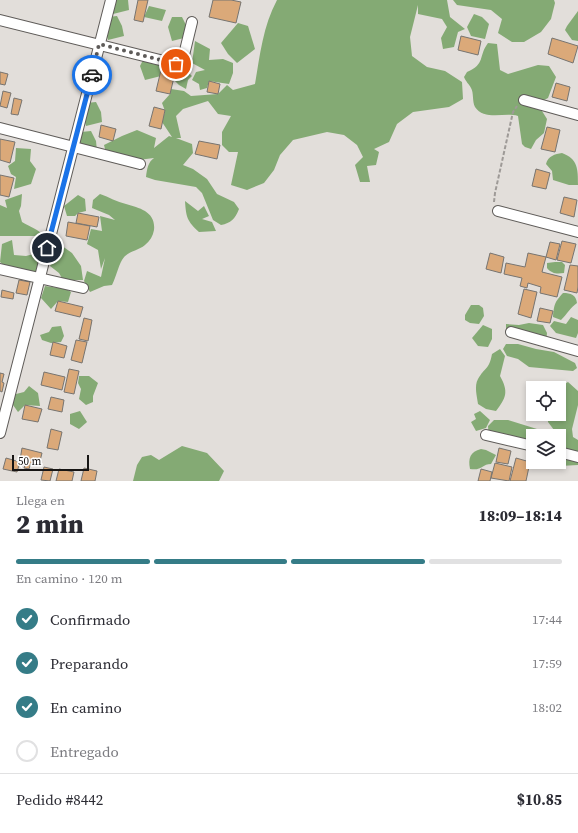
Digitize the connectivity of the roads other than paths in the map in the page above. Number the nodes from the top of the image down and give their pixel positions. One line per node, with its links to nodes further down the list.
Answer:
1 (111, 0): 4 (street)
2 (0, 20): 4 (street)
3 (192, 22): 4 (street)
4 (99, 44): 8 (street)
5 (524, 100): 6 (street)
6 (578, 114)
7 (0, 128): 8 (street)
8 (73, 146): 9 (street); 13 (street)
9 (140, 164)
10 (498, 211): 11 (street)
11 (578, 232)
12 (0, 269): 13 (street)
13 (40, 278): 14 (street); 17 (street)
14 (83, 288)
15 (511, 332): 16 (street)
16 (578, 352)
17 (3, 408): 18 (street)
18 (0, 433)
19 (486, 435): 20 (street)
20 (526, 444)
21 (566, 454): 22 (street)
22 (578, 457)

